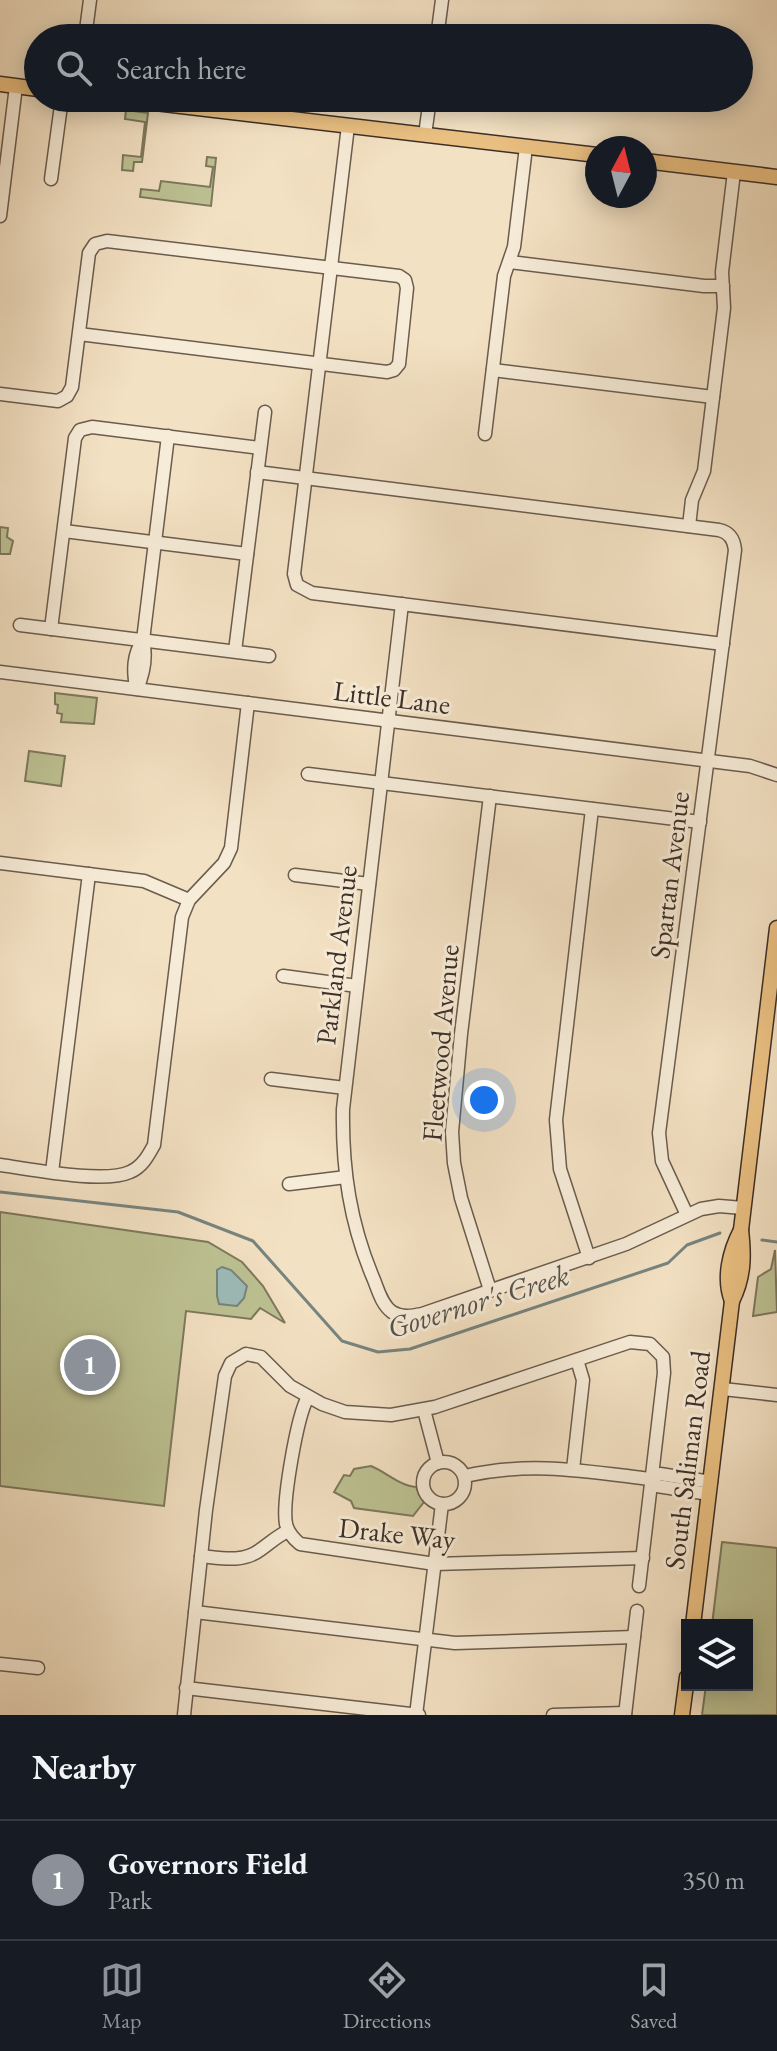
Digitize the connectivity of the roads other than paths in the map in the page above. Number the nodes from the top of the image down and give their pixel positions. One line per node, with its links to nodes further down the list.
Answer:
1 (90, 0): 3 (street)
2 (442, 0): 4 (street)
3 (87, 24)
4 (439, 24)
5 (0, 84): 6 (main road)
6 (16, 86): 7 (main road); 19 (street)
7 (24, 87)
8 (60, 112): 18 (street)
9 (230, 112): 11 (main road)
10 (428, 112): 12 (street)
11 (348, 126): 12 (main road); 21 (street)
12 (425, 135): 13 (main road)
13 (526, 147): 14 (main road); 20 (street)
14 (585, 154)
15 (657, 162): 16 (main road)
16 (734, 172): 17 (main road); 22 (street)
17 (777, 177)
18 (51, 179)
19 (0, 216)
20 (510, 262): 22 (street); 25 (street)
21 (331, 269): 23 (street); 24 (street); 24 (street)
22 (723, 286): 27 (street)
23 (79, 334): 24 (street); 26 (street)
24 (320, 364): 33 (street)
25 (493, 370): 27 (street); 29 (street)
26 (0, 394)
27 (713, 397): 34 (street)
28 (265, 412): 31 (street)
29 (485, 434)
30 (168, 436): 31 (street); 35 (street); 36 (street)
31 (260, 448): 32 (street)
32 (257, 472): 33 (street); 37 (street)
33 (306, 478): 34 (street); 38 (street)
34 (689, 526): 42 (street, Spartan Avenue)
35 (64, 531): 36 (street); 40 (street)
36 (155, 542): 37 (street); 41 (street)
37 (247, 554): 43 (street)
38 (402, 604): 42 (street); 48 (street, Parkland Avenue)
39 (20, 625): 40 (street)
40 (51, 629): 41 (street)
41 (143, 640): 43 (street); 46 (street)
42 (723, 644): 49 (street, Spartan Avenue)
43 (235, 651): 44 (street)
44 (269, 656)
45 (0, 672): 46 (street, Little Lane)
46 (137, 689): 47 (street, Little Lane)
47 (248, 703): 48 (street, Little Lane); 60 (street)
48 (388, 720): 49 (street, Little Lane); 52 (street, Parkland Avenue)
49 (708, 761): 51 (street, Little Lane); 55 (street, Spartan Avenue)
50 (308, 774): 52 (street)
51 (777, 775)
52 (381, 783): 53 (street); 59 (street, Parkland Avenue)
53 (490, 796): 54 (street); 74 (street, Fleetwood Avenue)
54 (592, 809): 55 (street); 73 (street)
55 (700, 822): 72 (street, Spartan Avenue)
56 (0, 863): 57 (street)
57 (89, 874): 60 (street); 68 (street)
58 (295, 875): 59 (street)
59 (369, 884): 64 (street, Parkland Avenue)
60 (189, 900): 68 (street)
61 (777, 928): 63 (main road, South Saliman Road)
62 (283, 976): 64 (street)
63 (774, 980): 71 (main road, South Saliman Road)
64 (357, 986): 66 (street, Parkland Avenue)
65 (271, 1079): 66 (street)
66 (345, 1088): 69 (street, Parkland Avenue)
67 (0, 1165): 68 (street)
68 (52, 1172)
69 (346, 1177): 70 (street); 74 (street, Parkland Avenue)
70 (289, 1184)
71 (743, 1208): 72 (street); 76 (main road, South Saliman Road)
72 (687, 1215): 73 (street)
73 (589, 1258): 74 (street)
74 (490, 1290)
75 (577, 1360): 79 (street); 81 (street); 83 (street)
76 (723, 1389): 77 (street); 84 (main road, South Saliman Road)
77 (777, 1395)
78 (308, 1397): 79 (street); 86 (street); 87 (street)
79 (424, 1410): 80 (street)
80 (438, 1463): 82 (street); 85 (street)
81 (573, 1469): 82 (street); 83 (street)
82 (465, 1476): 85 (street)
83 (650, 1479): 84 (street); 88 (street)
84 (710, 1488): 93 (main road, South Saliman Road)
85 (442, 1504): 89 (street)
86 (288, 1531): 87 (street); 89 (street, Drake Way)
87 (201, 1556): 92 (street)
88 (643, 1558): 89 (street, Drake Way); 90 (street)
89 (435, 1564): 95 (street)
90 (639, 1586)
91 (637, 1611): 94 (street)
92 (195, 1612): 95 (street); 98 (street)
93 (694, 1619)
94 (634, 1637): 95 (street); 100 (street)
95 (426, 1640): 102 (street)
96 (0, 1664): 97 (street)
97 (38, 1668)
98 (186, 1688): 101 (street); 102 (street)
99 (685, 1691): 104 (main road)
100 (625, 1714): 103 (street)
101 (184, 1715)
102 (417, 1715)
103 (553, 1715)
104 (682, 1715)

